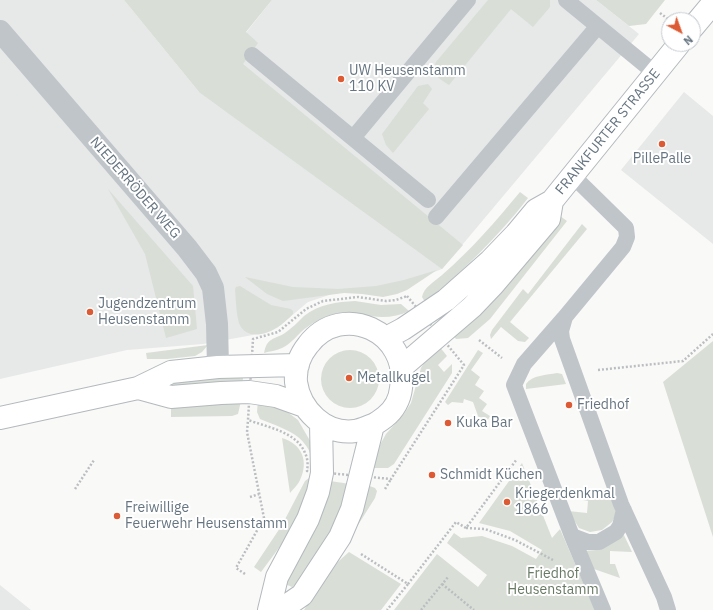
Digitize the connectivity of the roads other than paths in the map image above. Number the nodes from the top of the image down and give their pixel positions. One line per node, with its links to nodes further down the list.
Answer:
1 (468, 0): 10 (lane)
2 (566, 0): 5 (lane)
3 (713, 3): 4 (street)
4 (701, 17)
5 (598, 26): 9 (lane); 14 (lane)
6 (0, 31): 18 (street, NIEDERRÖDER WEG)
7 (673, 52): 9 (street, FRANKFURTER STRASSE)
8 (252, 54): 10 (lane)
9 (656, 73): 11 (street, FRANKFURTER STRASSE)
10 (354, 138): 12 (lane)
11 (572, 175): 13 (street, FRANKFURTER STRASSE); 15 (lane)
12 (428, 200)
13 (552, 200): 16 (street, FRANKFURTER STRASSE); 19 (street, FRANKFURTER STRASSE)
14 (436, 217)
15 (565, 318): 25 (lane); 26 (lane)
16 (386, 338): 17 (street); 19 (street)
17 (298, 365): 18 (street); 21 (street)
18 (218, 367): 20 (street)
19 (402, 367): 24 (street)
20 (138, 388): 21 (street); 22 (street)
21 (304, 406): 23 (street)
22 (0, 418)
23 (321, 423): 24 (street); 27 (street)
24 (373, 426): 28 (street)
25 (624, 510): 26 (lane); 30 (lane)
26 (572, 536): 29 (lane)
27 (269, 610)
28 (280, 610)
29 (603, 610)
30 (668, 610)

